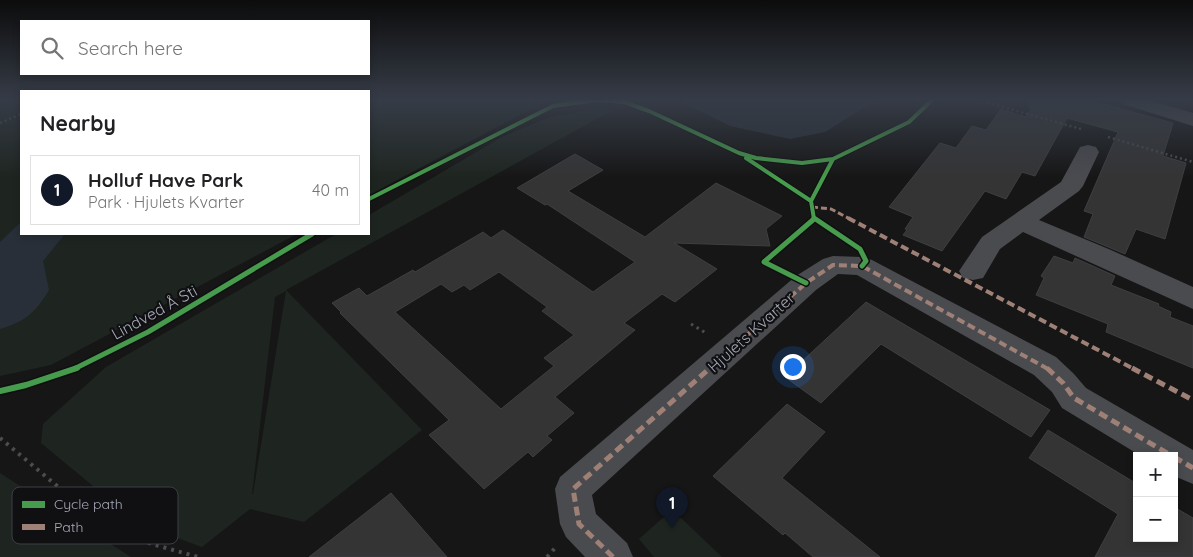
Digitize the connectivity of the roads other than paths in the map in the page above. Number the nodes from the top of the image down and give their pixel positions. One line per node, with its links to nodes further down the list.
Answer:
1 (1088, 152): 2 (street)
2 (1021, 222): 3 (street); 4 (street)
3 (973, 271)
4 (1193, 299)
5 (1166, 452): 8 (street, Hjulets Kvarter)
6 (1178, 459): 7 (street, Hjulets Kvarter)
7 (1193, 468)
8 (613, 557)

